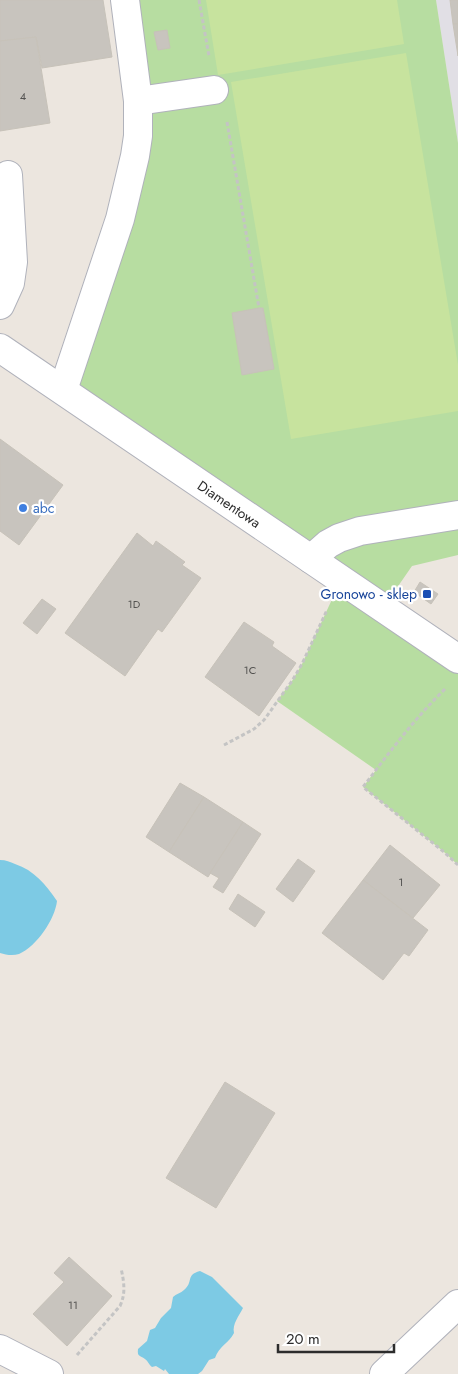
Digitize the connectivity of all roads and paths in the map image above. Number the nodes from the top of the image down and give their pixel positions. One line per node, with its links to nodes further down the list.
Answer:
1 (126, 0): 4 (street)
2 (199, 0): 3 (path)
3 (214, 90): 4 (street); 7 (path)
4 (138, 101): 9 (street)
5 (8, 175): 6 (street)
6 (0, 305)
7 (259, 308)
8 (0, 348): 9 (street, Diamentowa)
9 (62, 390): 11 (street, Diamentowa)
10 (458, 515): 11 (street)
11 (311, 560): 12 (street, Diamentowa)
12 (341, 580): 13 (street, Diamentowa); 15 (path)
13 (458, 659)
14 (446, 688): 16 (path)
15 (224, 746)
16 (458, 865)
17 (121, 1268): 20 (path)
18 (458, 1304): 22 (street)
19 (0, 1349): 21 (street)
20 (76, 1355)
21 (49, 1374)
22 (384, 1374)

